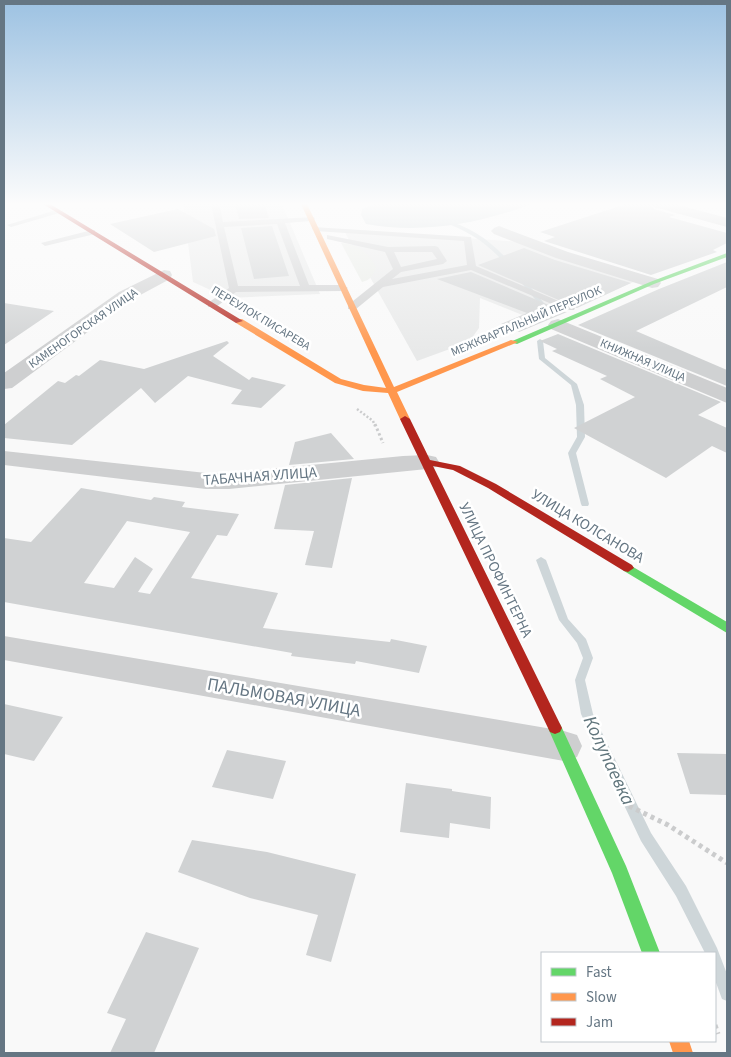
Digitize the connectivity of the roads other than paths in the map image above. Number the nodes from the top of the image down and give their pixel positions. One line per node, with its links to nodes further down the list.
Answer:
1 (128, 253): 12 (street, ПЕРЕУЛОК ПИСАРЕВА)
2 (226, 253): 17 (lane)
3 (292, 253): 15 (lane)
4 (327, 253): 16 (street, УЛИЦА ПРОФИНТЕРНА)
5 (390, 253): 11 (lane)
6 (438, 253): 11 (lane)
7 (470, 253): 10 (lane)
8 (558, 253): 13 (street)
9 (727, 255): 13 (street, МЕЖКВАРТАЛЬНЫЙ ПЕРЕУЛОК)
10 (472, 267): 14 (lane); 20 (lane)
11 (398, 270): 14 (lane)
12 (164, 275): 18 (street, ПЕРЕУЛОК ПИСАРЕВА); 22 (street, КАМЕНОГОРСКАЯ УЛИЦА)
13 (652, 283): 21 (street, МЕЖКВАРТАЛЬНЫЙ ПЕРЕУЛОК)
14 (379, 285): 19 (lane)
15 (305, 287): 16 (lane); 17 (lane)
16 (343, 288): 19 (street, УЛИЦА ПРОФИНТЕРНА)
17 (234, 289): 18 (lane)
18 (212, 305): 23 (street, ПЕРЕУЛОК ПИСАРЕВА)
19 (352, 306): 23 (street, УЛИЦА ПРОФИНТЕРНА)
20 (570, 308)
21 (558, 325): 23 (street, МЕЖКВАРТАЛЬНЫЙ ПЕРЕУЛОК); 24 (street, КНИЖНАЯ УЛИЦА)
22 (4, 383)
23 (392, 391): 26 (street, УЛИЦА ПРОФИНТЕРНА)
24 (727, 396)
25 (4, 458): 26 (street, ТАБАЧНАЯ УЛИЦА)
26 (427, 462): 27 (street, УЛИЦА КОЛСАНОВА); 29 (street, УЛИЦА ПРОФИНТЕРНА)
27 (727, 628)
28 (4, 648): 29 (street, ПАЛЬМОВАЯ УЛИЦА)
29 (564, 746): 30 (street, УЛИЦА ПРОФИНТЕРНА)
30 (651, 952)

